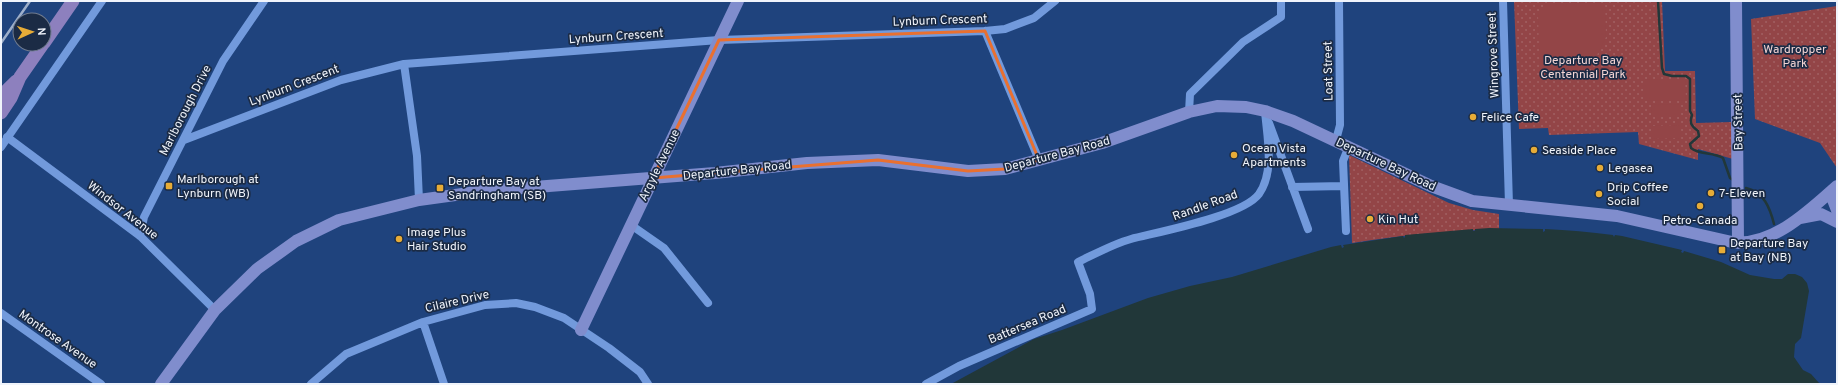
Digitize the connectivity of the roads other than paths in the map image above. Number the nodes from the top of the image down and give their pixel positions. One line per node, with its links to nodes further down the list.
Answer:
1 (73, 1): 10 (main road)
2 (102, 1): 20 (street)
3 (264, 1): 21 (street, Marlborough Drive)
4 (738, 1): 12 (main road, Argyle Avenue)
5 (1055, 1): 11 (street, Lynburn Crescent)
6 (1281, 1): 18 (street)
7 (1339, 1): 22 (street, Loat Street)
8 (1503, 1): 31 (street, Wingrove Street)
9 (1736, 1): 39 (main road, Bay Street)
10 (52, 31)
11 (985, 31): 12 (street, Lynburn Crescent); 25 (street)
12 (719, 40): 14 (street, Lynburn Crescent); 26 (main road, Argyle Avenue)
13 (38, 52): 15 (main road)
14 (404, 64): 21 (street, Lynburn Crescent); 30 (street)
15 (20, 77): 16 (main road); 19 (main road)
16 (1, 96)
17 (1265, 110): 18 (main road, Departure Bay Road); 22 (main road, Departure Bay Road); 28 (street); 40 (street, Randle Road)
18 (1189, 112): 25 (main road, Departure Bay Road)
19 (1, 113)
20 (7, 137): 24 (street); 38 (street, Windsor Avenue)
21 (184, 140): 38 (street, Marlborough Drive)
22 (1336, 140): 23 (main road, Departure Bay Road)
23 (1348, 146): 27 (street); 31 (main road, Departure Bay Road)
24 (1, 147)
25 (1039, 160): 26 (main road, Departure Bay Road)
26 (654, 178): 30 (main road, Departure Bay Road); 35 (main road, Argyle Avenue)
27 (1344, 186): 28 (street); 37 (street)
28 (1292, 187): 36 (street)
29 (1834, 189): 32 (main road); 33 (main road, Departure Bay Road)
30 (419, 200): 42 (main road, Departure Bay Road)
31 (1509, 205): 39 (main road, Departure Bay Road)
32 (1837, 210)
33 (1797, 218): 34 (main road); 39 (main road, Departure Bay Road)
34 (1837, 222)
35 (631, 225): 41 (street); 45 (main road, Argyle Avenue)
36 (1308, 229)
37 (1346, 231)
38 (140, 236): 42 (street, Windsor Avenue)
39 (1738, 243)
40 (1078, 262): 51 (street, Battersea Road)
41 (708, 303)
42 (215, 310): 47 (main road, Departure Bay Road)
43 (1, 313): 46 (street, Montrose Avenue)
44 (422, 322): 45 (street, Cilaire Drive); 48 (street, Cilaire Drive); 49 (street)
45 (581, 330): 50 (street, Cilaire Drive)
46 (101, 384)
47 (161, 384)
48 (311, 384)
49 (444, 384)
50 (648, 384)
51 (926, 384)

